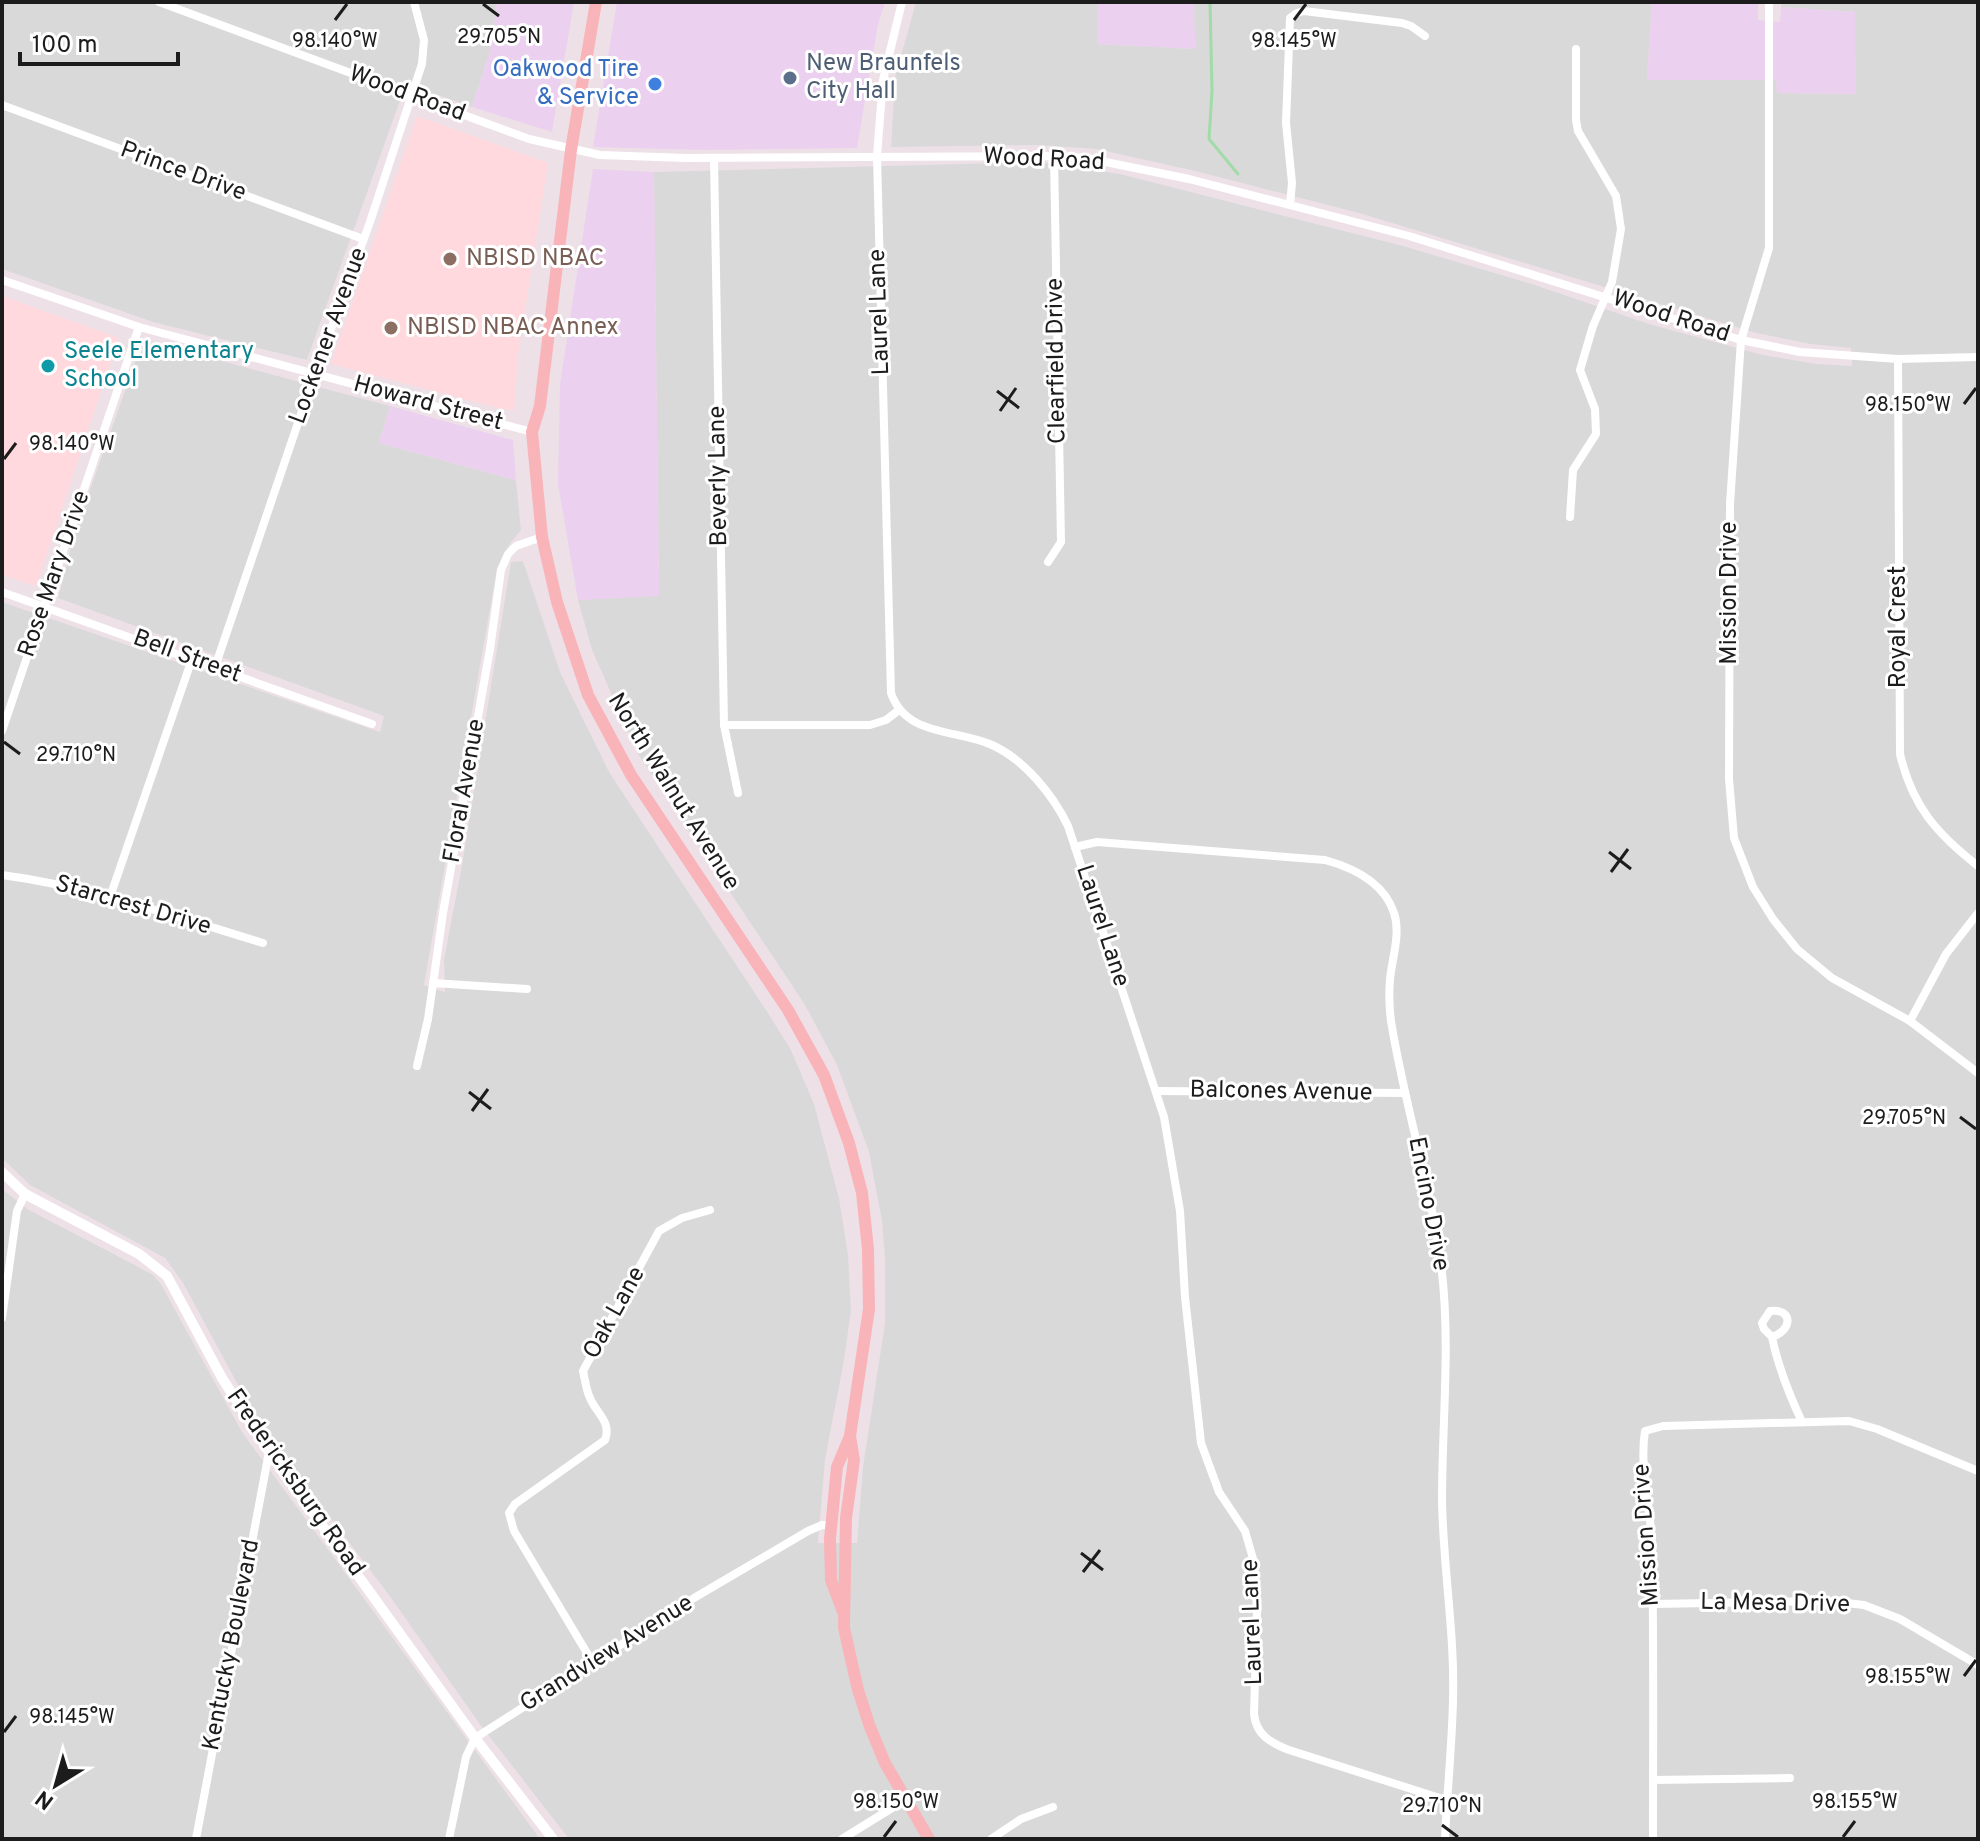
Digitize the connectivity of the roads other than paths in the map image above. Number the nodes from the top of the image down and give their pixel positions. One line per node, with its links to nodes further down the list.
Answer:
1 (159, 2): 8 (street, Wood Road)
2 (414, 2): 8 (street, Lockener Avenue)
3 (596, 2): 10 (main road, North Walnut Avenue)
4 (902, 2): 11 (street, Laurel Lane)
5 (1769, 2): 19 (street, Mission Drive)
6 (1425, 36): 14 (street)
7 (1576, 49): 17 (street)
8 (412, 97): 10 (street, Wood Road); 15 (street, Lockener Avenue)
9 (2, 105): 15 (street, Prince Drive)
10 (571, 150): 13 (street, Wood Road); 23 (main road, North Walnut Avenue)
11 (877, 156): 12 (street, Wood Road); 13 (street, Wood Road); 31 (street, Laurel Lane)
12 (1054, 156): 14 (street, Wood Road); 26 (street, Clearfield Drive)
13 (714, 158): 33 (street, Beverly Lane)
14 (1290, 205): 17 (street, Wood Road)
15 (363, 239): 22 (street, Lockener Avenue)
16 (2, 280): 18 (street, Howard Street)
17 (1604, 296): 19 (street, Wood Road); 24 (street)
18 (139, 327): 22 (street, Howard Street); 28 (street, Rose Mary Drive)
19 (1741, 340): 21 (street, Wood Road); 44 (street, Mission Drive)
20 (1978, 357): 21 (street, Wood Road)
21 (1898, 359): 37 (street, Royal Crest)
22 (315, 373): 23 (street, Howard Street); 30 (street, Lockener Avenue)
23 (532, 432): 25 (main road, North Walnut Avenue)
24 (1570, 517)
25 (542, 537): 42 (street, Floral Avenue); 55 (main road, North Walnut Avenue)
26 (1048, 562)
27 (2, 592): 28 (street, Bell Street)
28 (44, 606): 29 (street, Bell Street); 34 (street, Rose Mary Drive)
29 (192, 659): 30 (street, Bell Street); 39 (street)
30 (215, 667): 32 (street, Bell Street)
31 (899, 710): 33 (street); 36 (street, Laurel Lane)
32 (372, 724)
33 (724, 725): 35 (street, Beverly Lane)
34 (2, 731)
35 (738, 793)
36 (1075, 847): 47 (street, Laurel Lane); 48 (street, Encino Drive)
37 (1978, 866)
38 (2, 875): 39 (street, Starcrest Drive)
39 (110, 897): 41 (street, Starcrest Drive)
40 (1978, 913): 44 (street)
41 (263, 943)
42 (433, 983): 43 (street); 45 (street, Floral Avenue)
43 (527, 989)
44 (1910, 1021): 46 (street, Mission Drive)
45 (417, 1066)
46 (1978, 1073)
47 (1157, 1091): 48 (street, Balcones Avenue); 67 (street, Laurel Lane)
48 (1405, 1093): 67 (street, Encino Drive)
49 (2, 1172): 50 (street, Fredericksburg Road)
50 (25, 1194): 52 (street); 56 (street, Fredericksburg Road)
51 (710, 1210): 61 (street, Oak Lane)
52 (2, 1318)
53 (1772, 1337): 54 (street)
54 (1802, 1422): 57 (street, Mission Drive); 59 (street, Mission Drive)
55 (850, 1436): 58 (main road, North Walnut Avenue); 60 (main road, North Walnut Avenue)
56 (269, 1452): 63 (street, Fredericksburg Road); 69 (street, Kentucky Boulevard)
57 (1978, 1471)
58 (831, 1525): 60 (main road, North Walnut Avenue); 61 (street, Grandview Avenue)
59 (1653, 1604): 62 (street, La Mesa Drive); 65 (street, Mission Drive)
60 (843, 1612): 66 (main road, North Walnut Avenue)
61 (593, 1663): 63 (street, Grandview Avenue)
62 (1978, 1665)
63 (475, 1738): 70 (street); 71 (street, Fredericksburg Road)
64 (1790, 1778): 65 (street)
65 (1653, 1780): 76 (street, Mission Drive)
66 (905, 1800): 72 (street); 73 (main road, North Walnut Avenue)
67 (1446, 1800): 75 (street, Encino Drive)
68 (1053, 1807): 74 (street)
69 (196, 1839)
70 (449, 1839)
71 (553, 1839)
72 (842, 1839)
73 (929, 1839)
74 (991, 1839)
75 (1445, 1839)
76 (1653, 1839)

